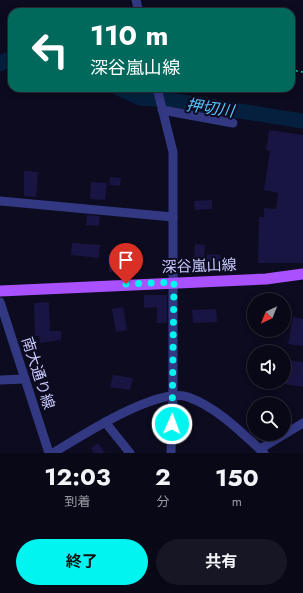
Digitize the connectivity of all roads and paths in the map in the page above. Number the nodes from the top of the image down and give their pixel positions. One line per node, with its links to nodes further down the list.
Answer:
1 (158, 92): 2 (street)
2 (162, 108): 3 (street); 5 (street)
3 (233, 123)
4 (0, 201): 5 (street)
5 (173, 217): 7 (street)
6 (303, 274): 7 (main road, 深谷嵐山線)
7 (174, 282): 8 (main road, 深谷嵐山線); 12 (street)
8 (0, 291)
9 (0, 302): 10 (street, 南大通り線)
10 (25, 379): 11 (street); 16 (street, 南大通り線)
11 (0, 380)
12 (173, 395): 13 (street); 15 (street); 19 (street)
13 (105, 422): 17 (street); 18 (street)
14 (303, 423): 15 (street)
15 (262, 451)
16 (49, 453)
17 (54, 453)
18 (130, 453)
19 (171, 453)

